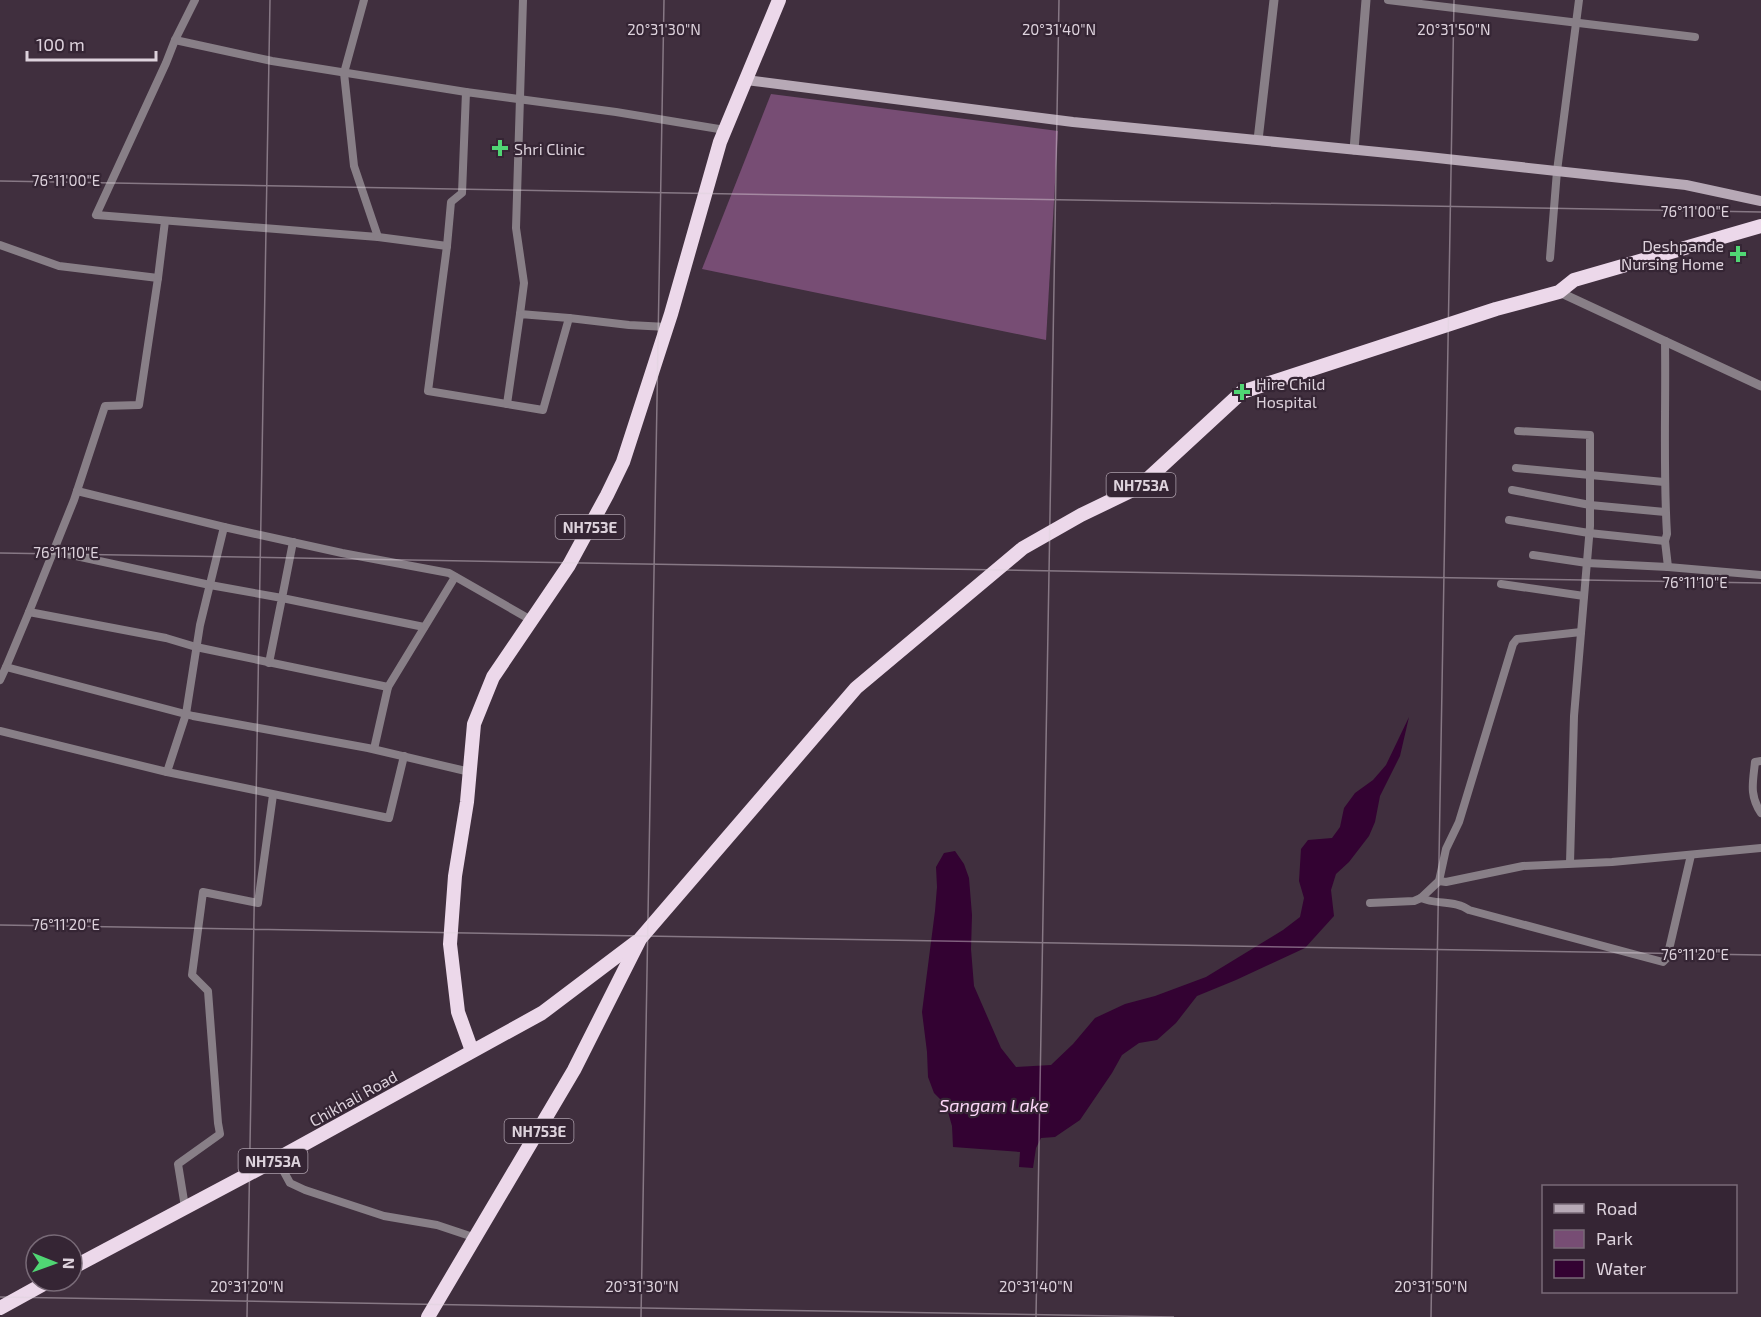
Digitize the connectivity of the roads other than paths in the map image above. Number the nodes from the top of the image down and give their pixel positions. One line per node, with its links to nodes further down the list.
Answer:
1 (195, 0): 11 (street)
2 (364, 0): 12 (street)
3 (523, 0): 15 (street)
4 (779, 0): 13 (highway, NH753E)
5 (1274, 0): 17 (street)
6 (1366, 0): 18 (street)
7 (1388, 0): 9 (street)
8 (1579, 0): 9 (street)
9 (1576, 22): 10 (street); 19 (street)
10 (1695, 37)
11 (175, 40): 12 (street); 21 (street)
12 (344, 73): 14 (street); 23 (street)
13 (746, 80): 16 (highway, NH753E); 17 (main road)
14 (466, 92): 15 (street); 25 (street)
15 (519, 99): 16 (street); 29 (street)
16 (725, 130): 31 (highway, NH753E)
17 (1258, 140): 18 (main road)
18 (1354, 150): 19 (main road)
19 (1557, 171): 20 (main road); 26 (street)
20 (1761, 201)
21 (165, 221): 23 (street); 27 (street)
22 (1761, 226): 28 (highway, NH753A)
23 (378, 237): 25 (street)
24 (0, 245): 27 (street)
25 (447, 246): 34 (street)
26 (1550, 258)
27 (158, 278): 40 (street)
28 (1559, 292): 32 (street); 82 (highway, NH753A)
29 (520, 314): 30 (street); 34 (street)
30 (569, 318): 31 (street); 34 (street)
31 (667, 327): 59 (highway, NH753E)
32 (1665, 341): 33 (street); 38 (street)
33 (1761, 386)
34 (507, 404)
35 (1518, 431): 37 (street)
36 (1516, 468): 37 (street)
37 (1590, 474): 38 (street); 41 (street)
38 (1664, 482): 42 (street)
39 (1512, 490): 41 (street)
40 (77, 491): 44 (street); 48 (street)
41 (1590, 505): 42 (street); 45 (street)
42 (1665, 512): 46 (street)
43 (1509, 520): 45 (street)
44 (224, 526): 47 (street); 55 (street)
45 (1589, 533): 46 (street); 50 (street)
46 (1665, 541): 51 (street)
47 (293, 542): 53 (street); 57 (street)
48 (53, 551): 55 (street); 58 (street)
49 (1533, 555): 50 (street)
50 (1587, 563): 51 (street); 56 (street)
51 (1668, 567): 52 (street)
52 (1761, 575)
53 (455, 577): 59 (street); 60 (street)
54 (1501, 584): 56 (street)
55 (210, 585): 57 (street); 62 (street)
56 (1584, 596): 61 (street)
57 (282, 598): 60 (street); 63 (street)
58 (29, 612): 62 (street); 64 (street)
59 (531, 620): 73 (highway, NH753E)
60 (424, 627): 66 (street)
61 (1581, 632): 78 (street); 79 (street)
62 (196, 647): 63 (street); 67 (street)
63 (269, 663): 66 (street)
64 (6, 667): 65 (street); 67 (street)
65 (0, 680)
66 (388, 687): 69 (street)
67 (186, 714): 69 (street); 72 (street)
68 (0, 731): 72 (street)
69 (374, 750): 70 (street)
70 (404, 756): 73 (street); 74 (street)
71 (1761, 761): 75 (street)
72 (167, 772): 74 (street)
73 (470, 772): 83 (highway, NH753E)
74 (273, 795): 85 (street)
75 (1761, 813)
76 (1761, 848): 77 (street)
77 (1691, 855): 78 (street); 80 (street)
78 (1570, 863): 79 (street)
79 (1439, 881): 80 (street)
80 (1421, 898): 81 (street)
81 (1370, 903)
82 (640, 939): 83 (highway, Chikhali Road / NH753A); 86 (highway, NH753E)
83 (472, 1051): 84 (highway, Chikhali Road / NH753A)
84 (277, 1159): 85 (highway, Chikhali Road / NH753A); 86 (street)
85 (185, 1207): 87 (highway, Chikhali Road / NH753A)
86 (476, 1238): 90 (highway, NH753E)
87 (84, 1262)
88 (27, 1293): 89 (highway)
89 (0, 1308)
90 (428, 1317)

